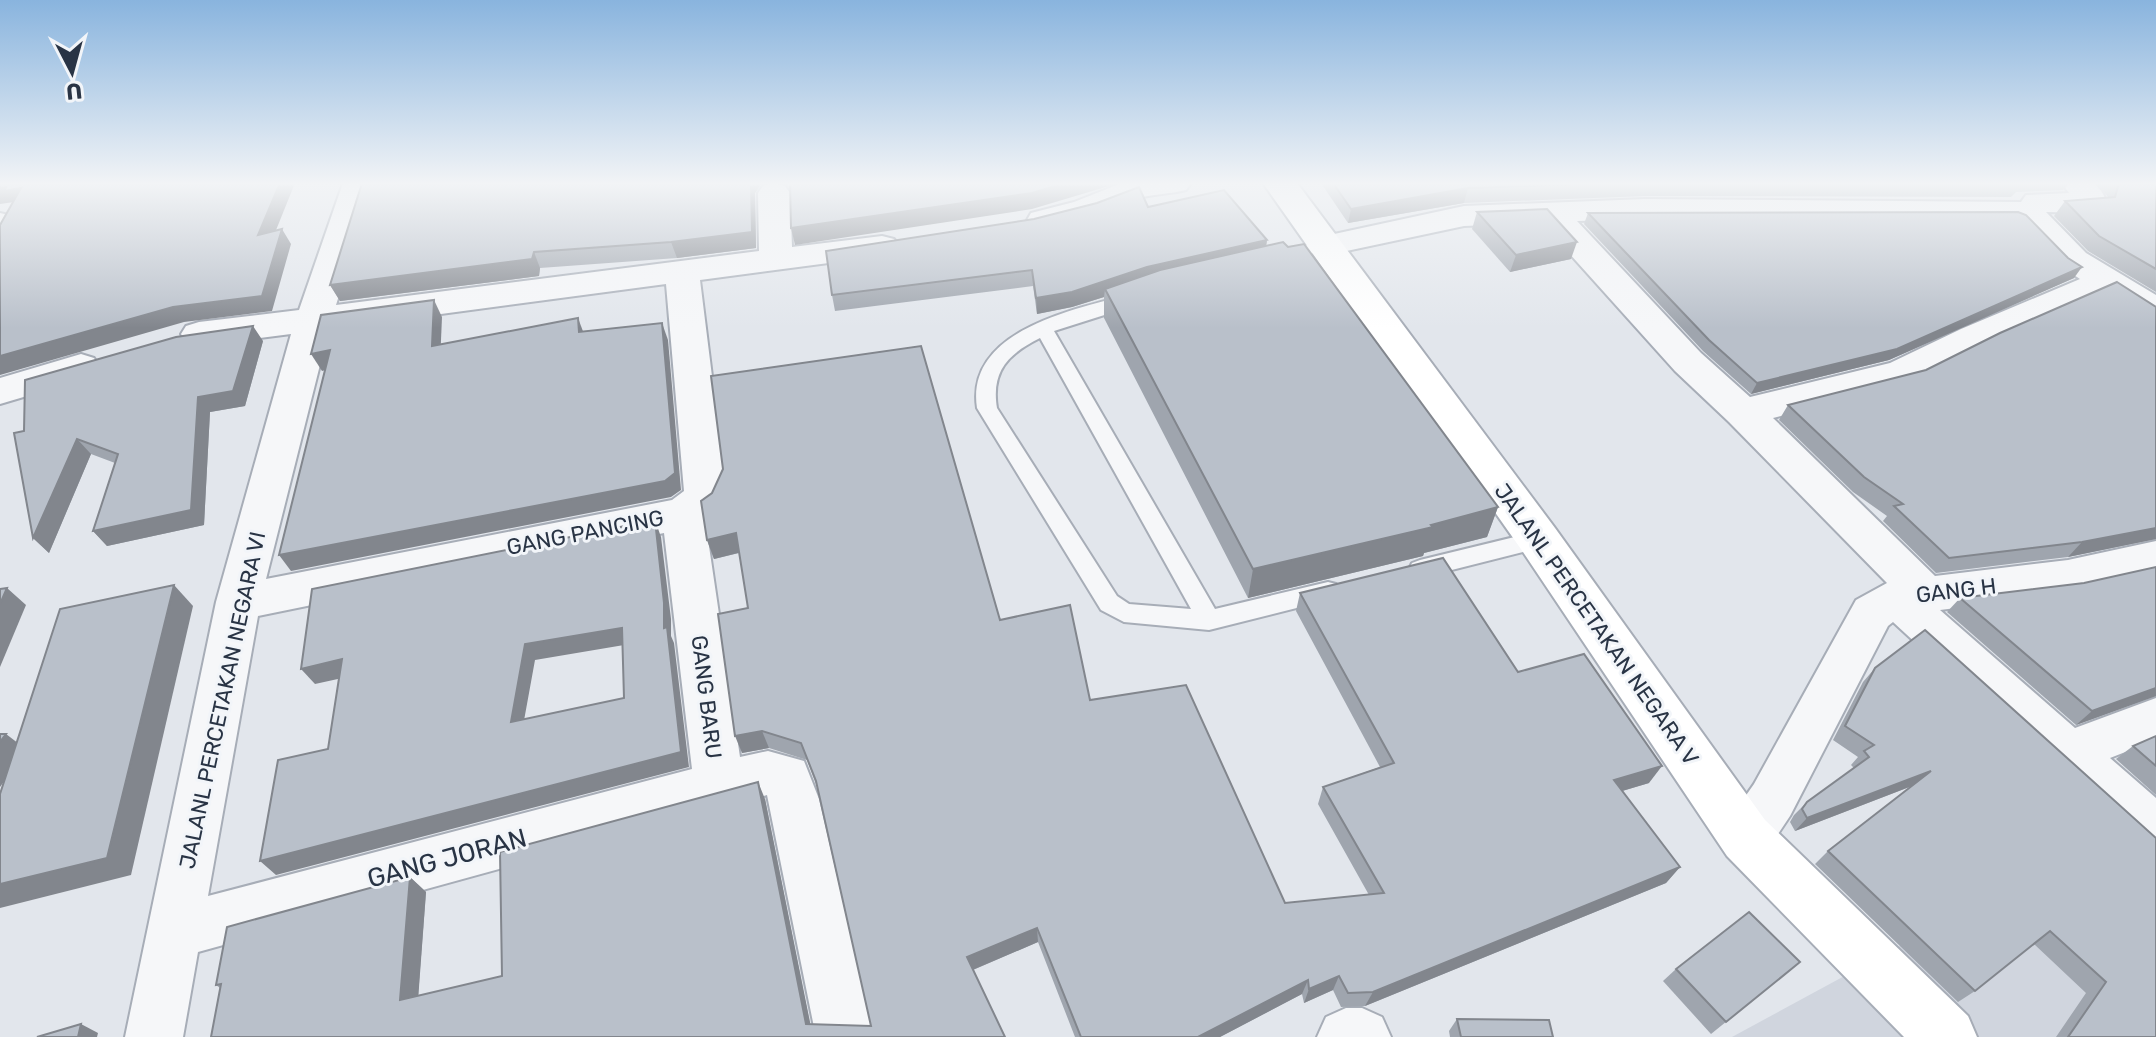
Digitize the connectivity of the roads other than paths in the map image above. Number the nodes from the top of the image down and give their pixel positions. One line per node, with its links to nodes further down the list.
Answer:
1 (342, 231): 14 (street, JALANL PERCETAKAN NEGARA VI)
2 (775, 231): 9 (street)
3 (1310, 231): 8 (street, JALANL PERCETAKAN NEGARA V)
4 (1399, 231): 8 (street)
5 (1568, 231): 19 (street)
6 (2047, 231): 11 (street)
7 (913, 241): 9 (street)
8 (1321, 250): 21 (street, JALANL PERCETAKAN NEGARA V)
9 (776, 260): 10 (street)
10 (682, 270): 14 (street); 20 (street, GANG PANCING)
11 (2106, 281): 13 (street); 19 (street)
12 (1144, 297): 15 (lane)
13 (2156, 311)
14 (313, 321): 16 (street); 26 (street, JALANL PERCETAKAN NEGARA VI)
15 (1044, 329): 27 (lane); 27 (lane)
16 (171, 341)
17 (114, 357): 18 (street)
18 (0, 391)
19 (1743, 412): 25 (street)
20 (683, 513): 26 (street, GANG PANCING); 30 (street, GANG BARU)
21 (1539, 540): 23 (lane); 32 (street, JALANL PERCETAKAN NEGARA V)
22 (2156, 558): 25 (street, GANG H)
23 (1404, 573)
24 (1344, 588): 27 (lane)
25 (1911, 596): 29 (street); 32 (street, GANG H)
26 (238, 602): 33 (street, JALANL PERCETAKAN NEGARA VI)
27 (1209, 620)
28 (2156, 719): 29 (street)
29 (2069, 752): 31 (street)
30 (719, 785): 33 (street, GANG JORAN); 35 (street, GANG BARU)
31 (2156, 831)
32 (1746, 838): 38 (street, JALANL PERCETAKAN NEGARA V)
33 (174, 932): 34 (street, JALANL PERCETAKAN NEGARA VI)
34 (154, 1037)
35 (845, 1037)
36 (1346, 1037): 37 (street)
37 (1362, 1037)
38 (1947, 1037)

